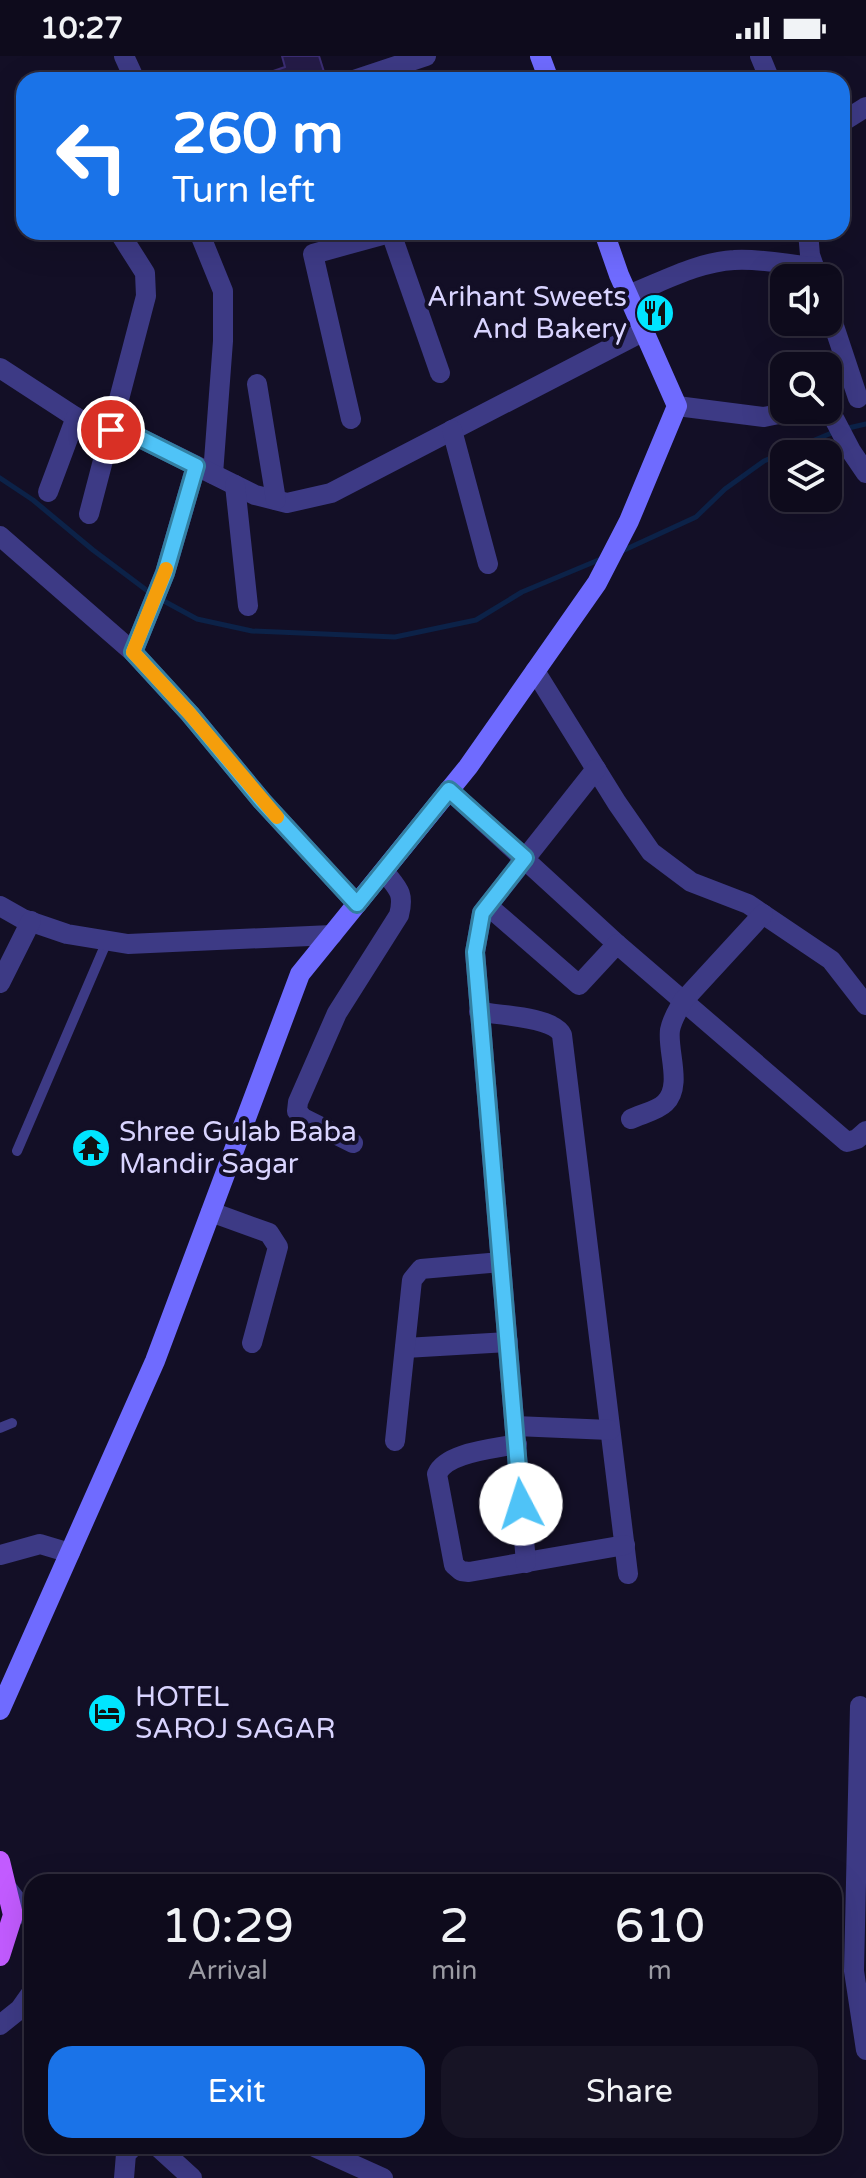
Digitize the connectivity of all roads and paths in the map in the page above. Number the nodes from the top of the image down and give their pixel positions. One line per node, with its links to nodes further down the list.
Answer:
1 (426, 56): 2 (street)
2 (378, 72)
3 (124, 240): 24 (street)
4 (202, 240): 27 (street)
5 (363, 240): 22 (street)
6 (395, 240): 15 (street)
7 (607, 240): 11 (street)
8 (810, 240): 9 (street)
9 (814, 264)
10 (770, 265): 11 (street)
11 (628, 295): 12 (street)
12 (644, 331): 19 (street); 25 (street)
13 (839, 336): 17 (street)
14 (0, 368): 21 (street)
15 (440, 373)
16 (257, 384): 30 (street)
17 (862, 397): 18 (street)
18 (842, 402)
19 (677, 406): 20 (street); 36 (street)
20 (770, 416)
21 (76, 417): 24 (street); 29 (street)
22 (351, 419)
23 (839, 424): 26 (street)
24 (111, 430): 27 (street); 31 (street)
25 (452, 430): 30 (street); 33 (street)
26 (860, 460)
27 (204, 470): 28 (street); 35 (street)
28 (235, 485): 30 (street); 34 (street)
29 (48, 492)
30 (276, 500)
31 (89, 514)
32 (0, 536): 35 (street)
33 (488, 564)
34 (248, 606)
35 (133, 652): 41 (street)
36 (535, 671): 37 (street); 38 (street)
37 (596, 769): 39 (street); 44 (street)
38 (449, 790): 39 (street); 40 (street)
39 (525, 858): 43 (street); 48 (street)
40 (384, 871): 41 (street); 55 (street)
41 (357, 904): 46 (street)
42 (0, 906): 45 (street)
43 (488, 906): 48 (street); 52 (street)
44 (763, 914): 50 (street); 51 (street)
45 (31, 921): 47 (street); 49 (street)
46 (332, 935): 47 (street); 57 (street)
47 (107, 941): 56 (lane)
48 (617, 944): 50 (street)
49 (0, 983)
50 (683, 1001): 53 (street); 54 (street)
51 (866, 1005)
52 (479, 1012): 58 (street); 64 (street)
53 (631, 1119)
54 (866, 1131)
55 (353, 1143)
56 (17, 1151)
57 (211, 1212): 60 (street); 68 (street)
58 (501, 1262): 59 (street); 61 (street)
59 (508, 1342): 61 (street); 65 (street)
60 (252, 1343)
61 (405, 1348): 66 (street)
62 (12, 1423): 63 (lane)
63 (0, 1428)
64 (610, 1430): 65 (street); 67 (street)
65 (516, 1435): 70 (street); 70 (street)
66 (395, 1441)
67 (625, 1545): 70 (street); 71 (street)
68 (70, 1553): 69 (street); 73 (street)
69 (0, 1555)
70 (526, 1563)
71 (628, 1574)
72 (860, 1706): 74 (street)
73 (0, 1710)
74 (862, 1775): 80 (street)
75 (0, 1861): 76 (main road)
76 (22, 1918): 77 (main road)
77 (0, 1956)
78 (24, 2003): 79 (street)
79 (0, 2025)
80 (864, 2025): 81 (street)
81 (866, 2050)
82 (126, 2154): 85 (street)
83 (166, 2154): 86 (street)
84 (330, 2154): 87 (street)
85 (124, 2178)
86 (192, 2178)
87 (383, 2178)

